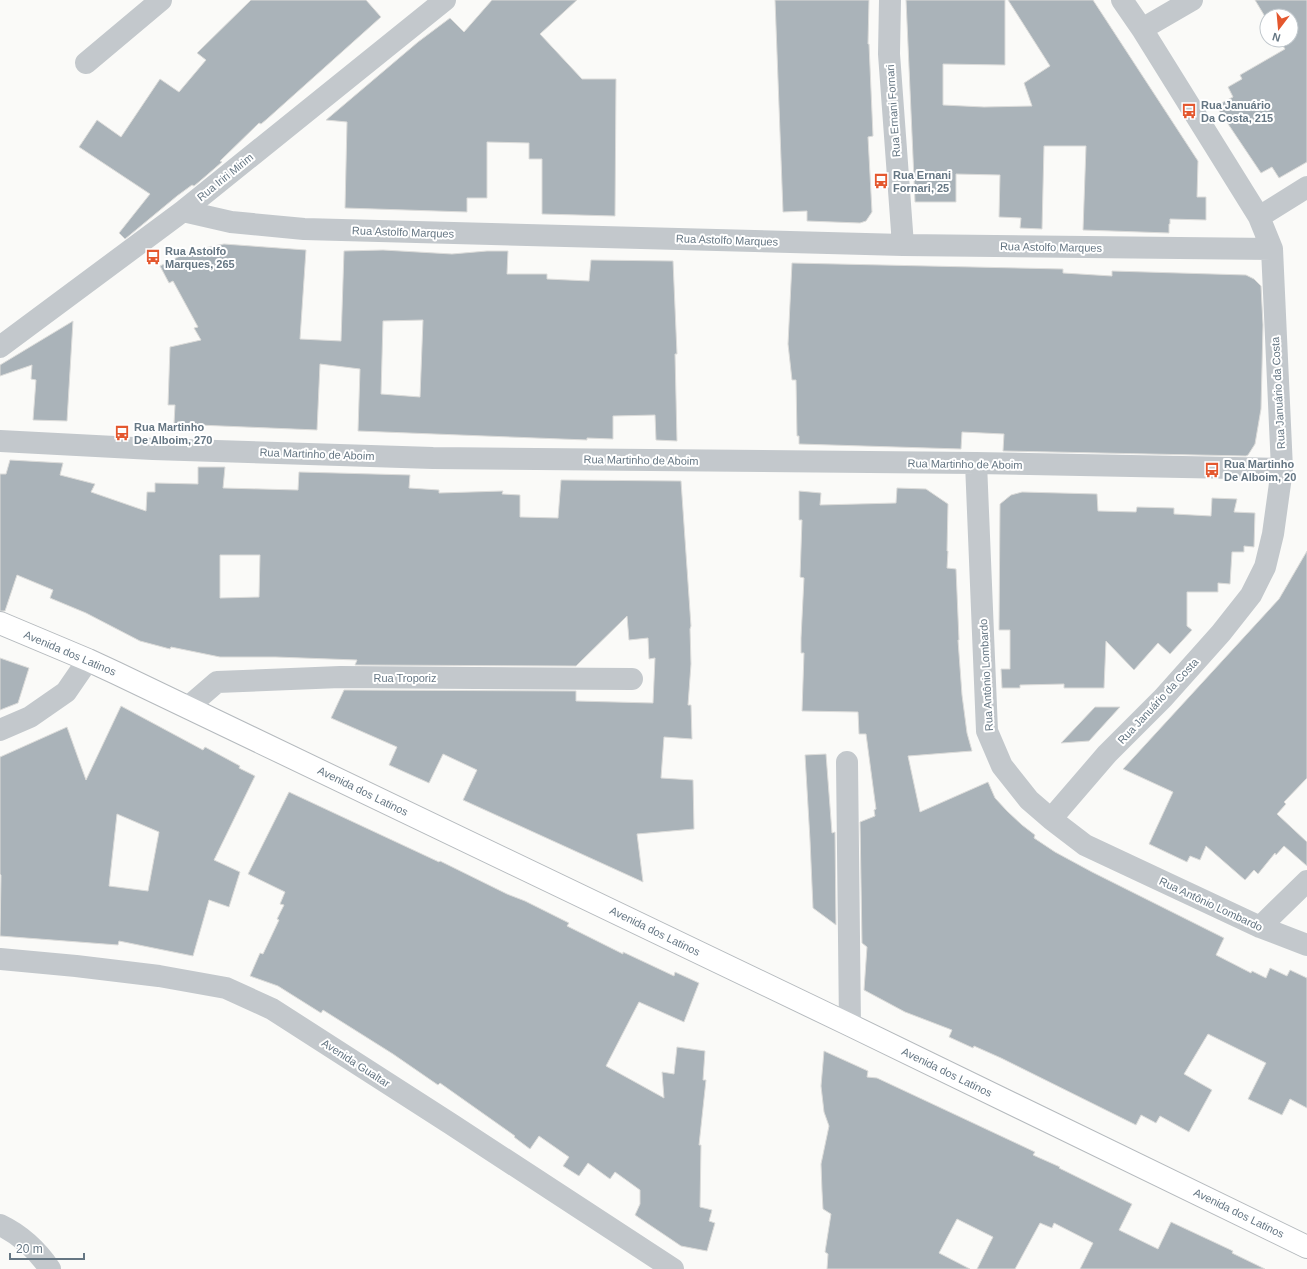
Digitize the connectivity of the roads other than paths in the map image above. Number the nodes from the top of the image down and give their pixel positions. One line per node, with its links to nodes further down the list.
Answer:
1 (161, 0): 7 (street)
2 (444, 0): 9 (street, Rua Iriri Mirim)
3 (890, 0): 11 (street, Rua Ernani Fornari)
4 (1122, 0): 6 (street, Rua Januário da Costa)
5 (1192, 0): 6 (street)
6 (1142, 29): 10 (street, Rua Januário da Costa)
7 (86, 63)
8 (1307, 186): 10 (street)
9 (183, 211): 11 (street, Rua Astolfo Marques); 13 (street, Rua Iriri Mirim)
10 (1259, 217): 12 (street, Rua Januário da Costa)
11 (903, 245): 12 (street, Rua Astolfo Marques)
12 (1272, 248): 16 (street, Rua Januário da Costa)
13 (0, 347)
14 (0, 441): 15 (street, Rua Martinho de Aboim)
15 (976, 463): 16 (street, Rua Martinho de Aboim); 23 (street, Rua Antônio Lombardo)
16 (1282, 469): 23 (street, Rua Januário da Costa)
17 (0, 623): 18 (main road, Avenida dos Latinos)
18 (88, 660): 20 (main road, Avenida dos Latinos); 21 (street)
19 (632, 679): 20 (street, Rua Troporiz)
20 (188, 707): 28 (main road, Avenida dos Latinos)
21 (0, 730)
22 (846, 762): 28 (street)
23 (1051, 819): 25 (street, Rua Antônio Lombardo)
24 (1307, 881): 25 (street)
25 (1260, 927): 26 (street, Rua Antônio Lombardo)
26 (1307, 945)
27 (0, 959): 32 (street, Avenida Gualtar)
28 (850, 1025): 30 (main road, Avenida dos Latinos)
29 (0, 1225): 31 (street)
30 (1307, 1247)
31 (50, 1269)
32 (673, 1269)

